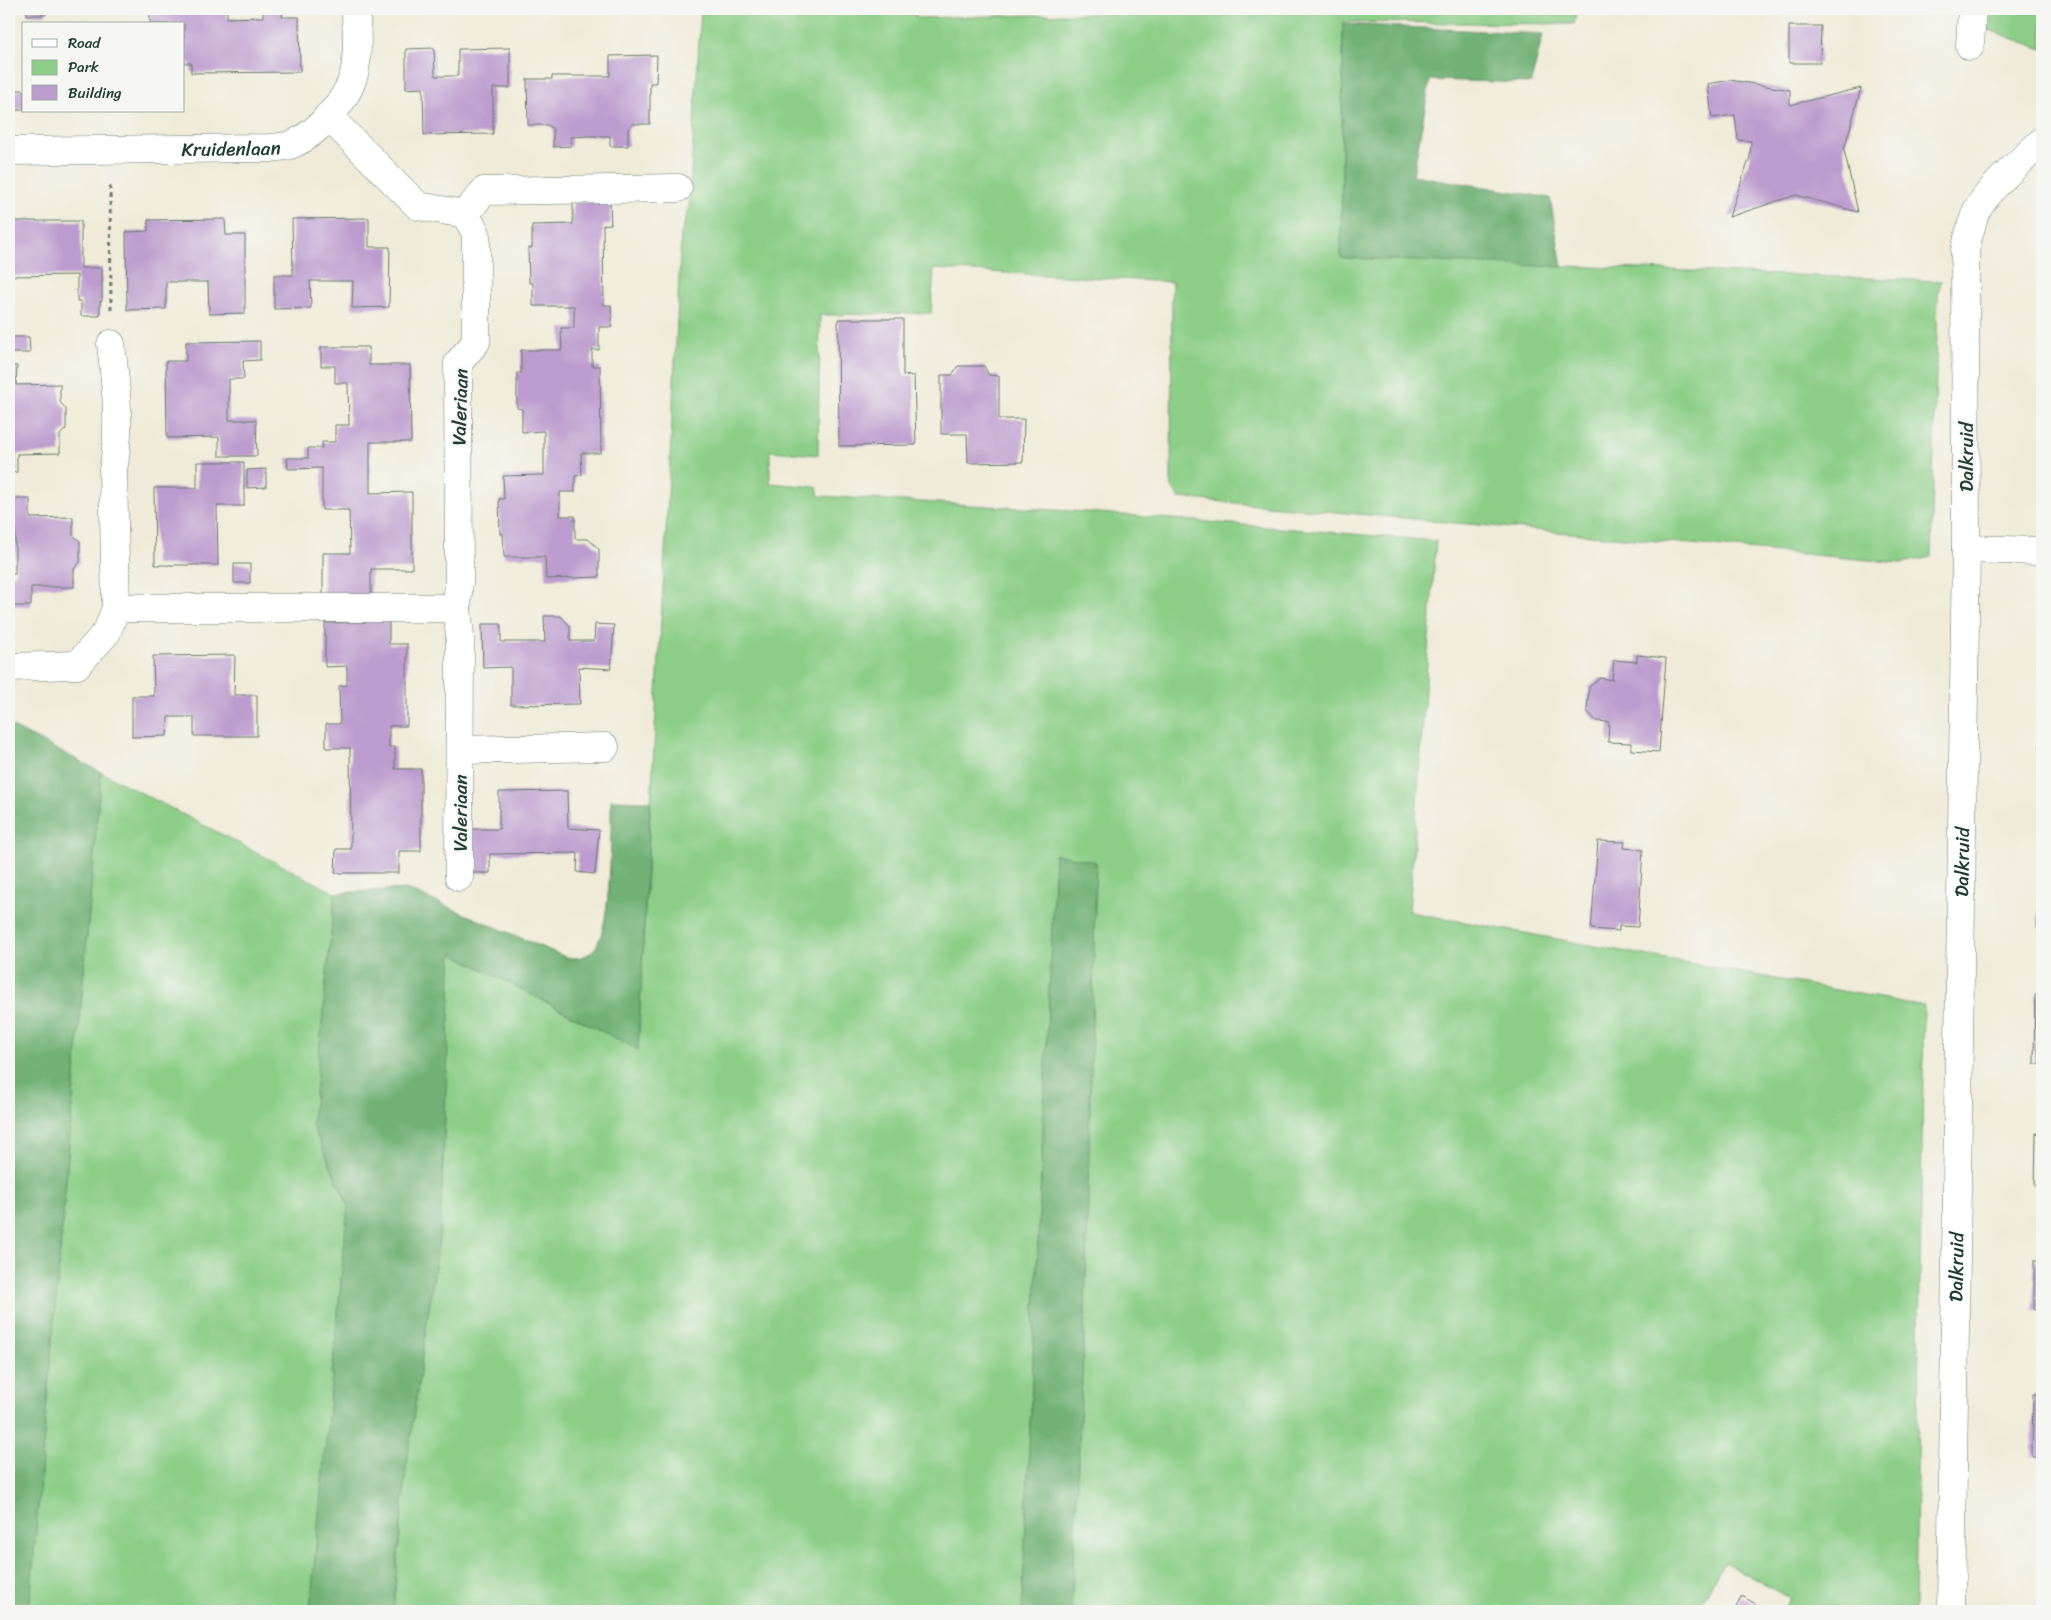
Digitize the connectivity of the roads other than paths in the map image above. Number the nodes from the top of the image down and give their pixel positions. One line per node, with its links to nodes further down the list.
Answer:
1 (356, 9): 4 (street, Kruidenlaan)
2 (1972, 9): 3 (street)
3 (1970, 46)
4 (328, 116): 6 (street, Kruidenlaan); 8 (street)
5 (2042, 141): 10 (street, Dalkruid)
6 (9, 151)
7 (678, 188): 8 (street)
8 (465, 214): 13 (street, Valeriaan)
9 (111, 344): 12 (street)
10 (1966, 548): 11 (street); 18 (street, Dalkruid)
11 (2042, 550)
12 (116, 608): 13 (street); 14 (street)
13 (457, 608): 16 (street, Valeriaan)
14 (9, 667)
15 (605, 748): 16 (street, Valeriaan)
16 (460, 750): 17 (street, Valeriaan)
17 (459, 876)
18 (1951, 1611)

